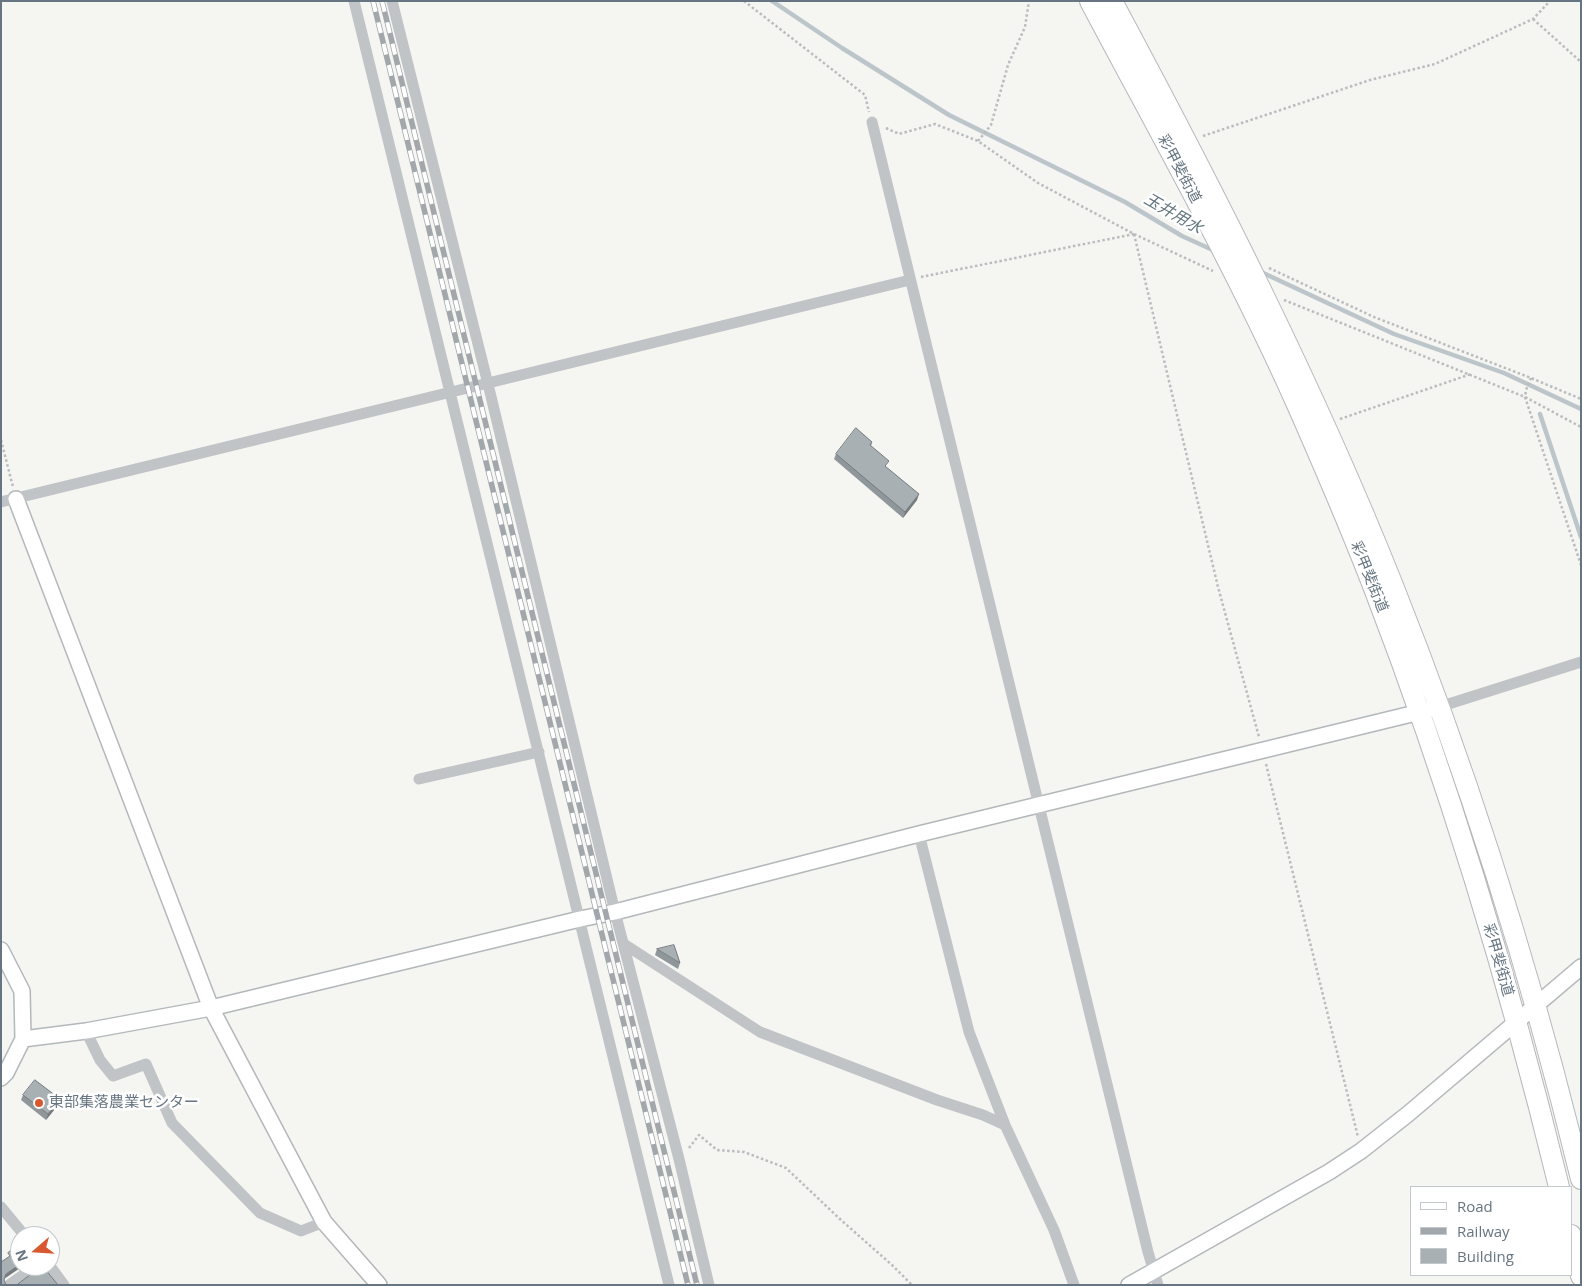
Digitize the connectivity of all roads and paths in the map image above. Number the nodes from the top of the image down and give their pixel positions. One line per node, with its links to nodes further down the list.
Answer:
1 (354, 1): 20 (street)
2 (392, 1): 19 (street)
3 (744, 1): 10 (path)
4 (1029, 1): 11 (path)
5 (1090, 1): 14 (highway, 彩甲斐街道)
6 (1112, 1): 12 (highway, 彩甲斐街道)
7 (1550, 1): 8 (path)
8 (1533, 19): 9 (path); 12 (path)
9 (1581, 62)
10 (872, 122): 11 (path); 15 (street)
11 (978, 141): 13 (path)
12 (1187, 141): 14 (highway, 彩甲斐街道)
13 (1134, 234): 14 (path); 15 (path); 31 (path)
14 (1230, 266): 16 (highway, 彩甲斐街道); 18 (path); 30 (highway, 彩甲斐街道)
15 (910, 280): 19 (street); 34 (street)
16 (1260, 287): 17 (path); 23 (highway, 彩甲斐街道)
17 (1471, 374): 21 (path); 23 (path)
18 (1530, 379): 21 (path); 22 (path)
19 (488, 384): 20 (street); 36 (street)
20 (450, 392): 26 (street); 32 (street)
21 (1525, 397): 24 (path); 27 (path)
22 (1581, 399)
23 (1324, 424): 29 (highway, 彩甲斐街道)
24 (1581, 427)
25 (1, 440): 26 (path)
26 (9, 501): 42 (street)
27 (1581, 565)
28 (1581, 662): 29 (street)
29 (1440, 707): 30 (street); 41 (highway, 彩甲斐街道)
30 (1420, 712): 31 (street); 43 (highway, 彩甲斐街道)
31 (1262, 750): 34 (street); 48 (path)
32 (539, 752): 33 (street); 37 (street)
33 (419, 778)
34 (1039, 805): 35 (street); 58 (street)
35 (920, 834): 36 (street); 47 (street)
36 (615, 912): 37 (street); 38 (street)
37 (580, 919): 42 (street); 61 (street)
38 (624, 944): 47 (street); 49 (street)
39 (1, 950): 45 (street)
40 (1581, 967): 41 (street)
41 (1535, 1007): 43 (street); 50 (highway, 彩甲斐街道)
42 (210, 1008): 44 (street); 53 (street)
43 (1517, 1023): 48 (street); 51 (highway, 彩甲斐街道)
44 (86, 1031): 45 (street); 53 (street)
45 (23, 1039): 46 (street)
46 (3, 1074)
47 (1004, 1125): 64 (street)
48 (1361, 1151): 58 (street)
49 (679, 1159): 62 (street); 63 (path)
50 (1581, 1179)
51 (1559, 1186)
52 (1, 1207): 54 (street)
53 (324, 1222): 60 (street)
54 (17, 1226)
55 (1572, 1239): 57 (highway)
56 (22, 1276): 59 (street)
57 (1581, 1276)
58 (1156, 1278): 65 (street)
59 (9, 1285)
60 (379, 1285)
61 (669, 1285)
62 (709, 1285)
63 (912, 1285)
64 (1074, 1285)
65 (1129, 1285)

